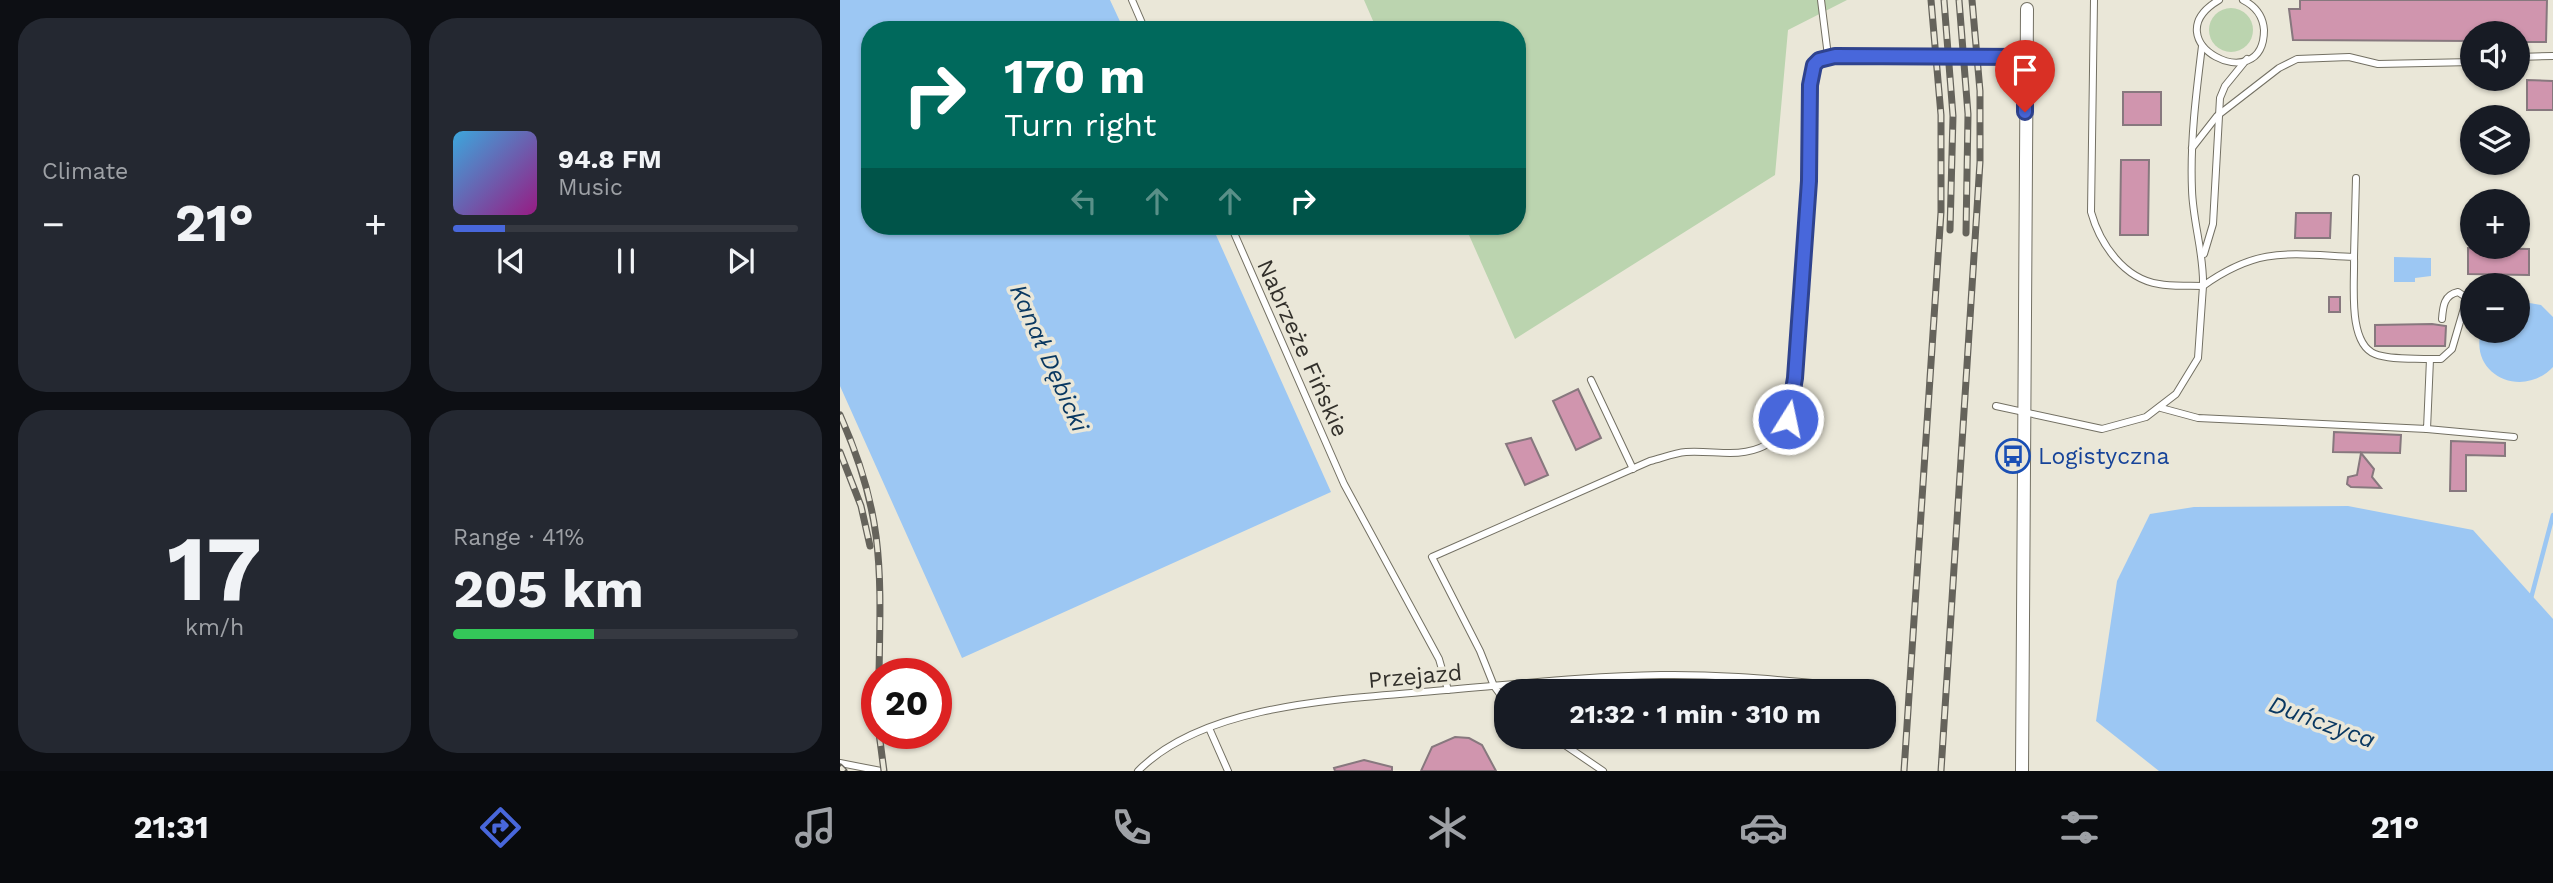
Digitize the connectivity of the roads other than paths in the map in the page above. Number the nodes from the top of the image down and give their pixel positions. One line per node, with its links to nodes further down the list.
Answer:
1 (1132, 0): 7 (lane)
2 (1821, 0): 9 (lane)
3 (2094, 0): 21 (lane)
4 (2219, 0): 8 (lane)
5 (2244, 0): 13 (lane)
6 (2027, 9): 10 (street)
7 (1141, 21)
8 (2202, 46): 13 (lane); 16 (lane)
9 (1828, 57): 10 (lane); 30 (lane)
10 (2025, 57): 27 (street)
11 (2530, 57): 12 (lane)
12 (2553, 57)
13 (2247, 59): 15 (lane)
14 (2460, 62): 15 (lane)
15 (2217, 116): 16 (lane); 19 (lane)
16 (2192, 148): 19 (lane)
17 (2356, 178): 20 (lane)
18 (1235, 235): 34 (lane, Nabrzeże Fińskie)
19 (2203, 256): 21 (lane)
20 (2354, 257): 21 (lane); 23 (lane)
21 (2203, 286): 26 (lane)
22 (2442, 319): 23 (lane)
23 (2430, 359): 28 (lane)
24 (1591, 380): 30 (lane)
25 (1996, 405): 27 (lane)
26 (2161, 408): 27 (lane); 28 (lane)
27 (2025, 414): 42 (street)
28 (2427, 429): 29 (lane)
29 (2514, 437)
30 (1633, 469): 33 (lane)
31 (1602, 679): 32 (lane, Przejazd)
32 (1761, 679)
33 (1494, 686): 34 (lane, Przejazd)
34 (1448, 690): 35 (lane, Przejazd)
35 (1209, 728): 39 (lane, Przejazd); 40 (lane)
36 (1570, 749): 41 (lane)
37 (840, 763): 38 (lane)
38 (881, 771)
39 (1138, 771)
40 (1228, 771)
41 (1602, 771)
42 (2022, 771)

